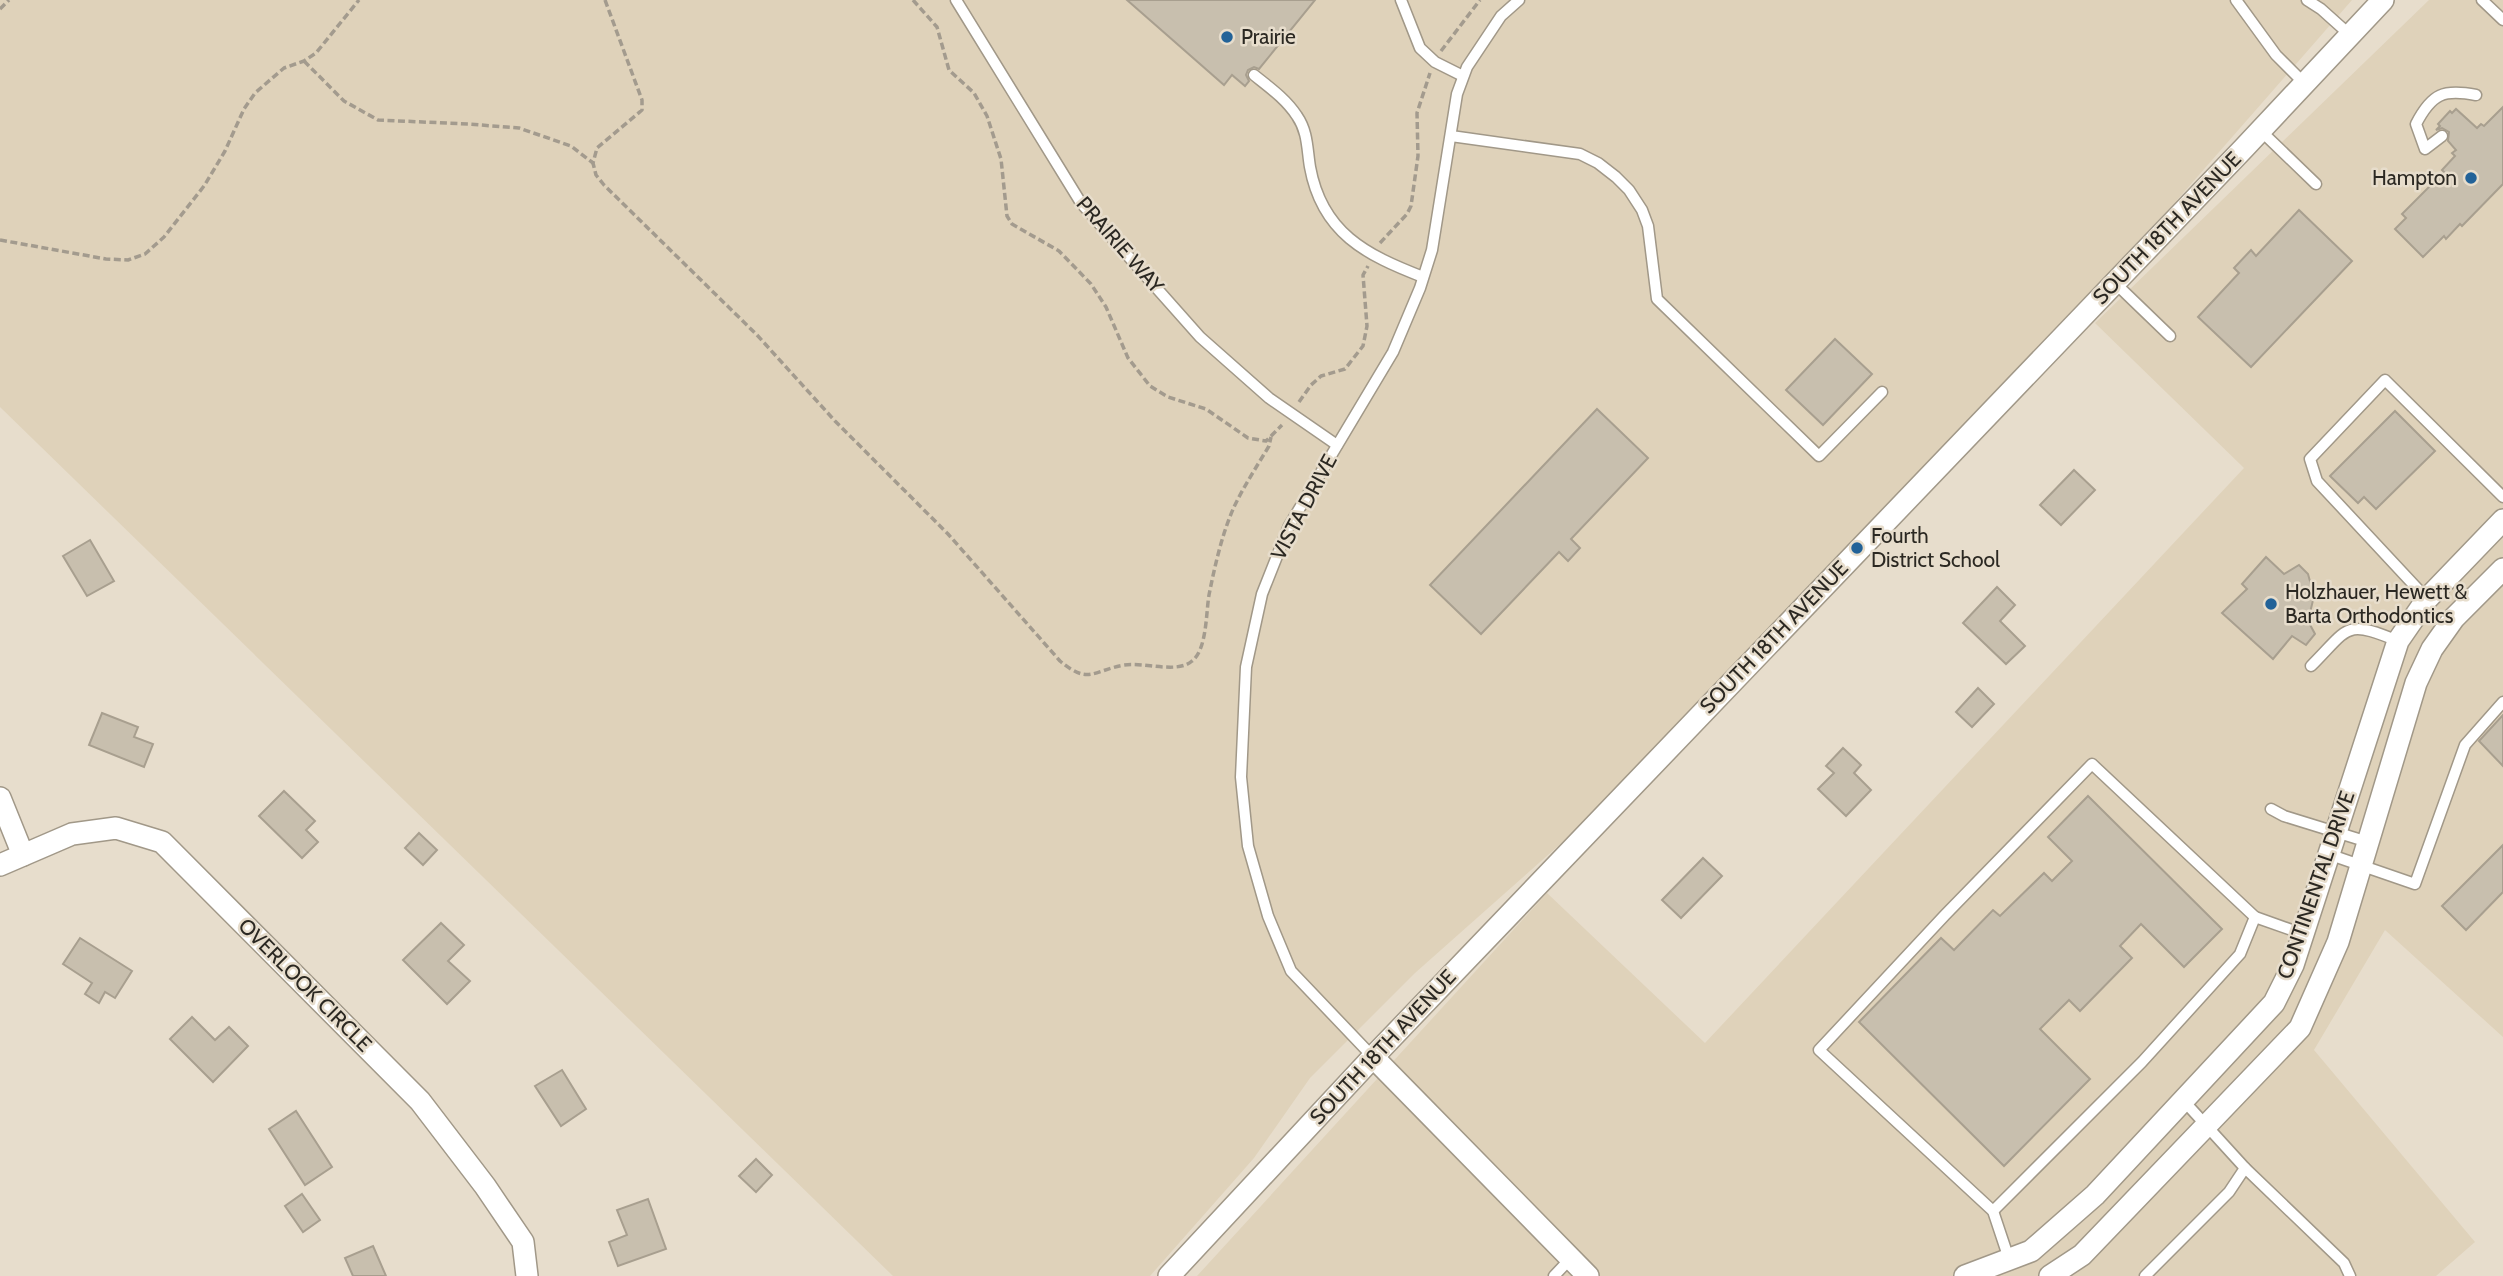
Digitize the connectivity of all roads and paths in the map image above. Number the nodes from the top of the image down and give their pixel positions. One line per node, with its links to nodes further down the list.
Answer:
1 (9, 0): 13 (path)
2 (359, 0): 16 (path)
3 (606, 0): 25 (path)
4 (913, 0): 34 (path)
5 (956, 0): 33 (lane, PRAIRIE WAY)
6 (1401, 0): 17 (lane)
7 (1480, 0): 17 (path)
8 (1519, 0): 19 (lane, VISTA DRIVE)
9 (2236, 0): 20 (lane)
10 (2307, 0): 15 (lane)
11 (2383, 0): 15 (street, SOUTH 18TH AVENUE)
12 (2482, 0): 14 (lane)
13 (0, 9)
14 (2503, 20)
15 (2350, 35): 20 (street, SOUTH 18TH AVENUE)
16 (304, 61): 25 (path); 27 (path)
17 (1435, 62): 19 (lane); 28 (path)
18 (1254, 75): 28 (lane)
19 (1463, 76): 24 (lane, VISTA DRIVE)
20 (2305, 84): 22 (street, SOUTH 18TH AVENUE)
21 (2476, 95): 23 (lane)
22 (2260, 131): 26 (lane); 30 (street, SOUTH 18TH AVENUE)
23 (2442, 135)
24 (1451, 136): 29 (lane, VISTA DRIVE); 32 (lane)
25 (593, 163): 34 (path)
26 (2316, 184)
27 (0, 240)
28 (1373, 255): 29 (lane); 33 (path)
29 (1423, 277): 35 (lane, VISTA DRIVE)
30 (2113, 282): 31 (lane); 53 (street, SOUTH 18TH AVENUE)
31 (2170, 336)
32 (1882, 392)
33 (1291, 414): 34 (path); 35 (lane, PRAIRIE WAY)
34 (1271, 437)
35 (1337, 445): 53 (lane, VISTA DRIVE)
36 (2503, 497): 39 (lane)
37 (2503, 520): 39 (street, CONTINENTAL DRIVE)
38 (2503, 569): 46 (street, CONTINENTAL DRIVE)
39 (2427, 599): 40 (street, CONTINENTAL DRIVE)
40 (2398, 642): 41 (lane); 45 (street, CONTINENTAL DRIVE)
41 (2311, 666)
42 (2503, 702): 50 (lane)
43 (0, 798): 48 (street)
44 (2271, 809): 45 (lane)
45 (2335, 832): 46 (lane); 47 (street, CONTINENTAL DRIVE)
46 (2368, 842): 50 (street, CONTINENTAL DRIVE)
47 (2328, 854): 50 (lane); 52 (street, CONTINENTAL DRIVE)
48 (23, 855): 49 (street, OVERLOOK CIRCLE); 60 (street, OVERLOOK CIRCLE)
49 (0, 865)
50 (2361, 865): 55 (street, CONTINENTAL DRIVE)
51 (2255, 917): 52 (lane); 57 (lane); 57 (lane)
52 (2303, 934): 54 (street, CONTINENTAL DRIVE)
53 (1373, 1056): 58 (street); 61 (street, SOUTH 18TH AVENUE)
54 (2183, 1100): 55 (lane); 59 (street, CONTINENTAL DRIVE)
55 (2206, 1126): 56 (lane); 65 (street, CONTINENTAL DRIVE)
56 (2245, 1168): 66 (lane); 67 (lane)
57 (1993, 1211): 59 (lane)
58 (1571, 1258): 62 (lane); 63 (street)
59 (2009, 1259): 64 (street, CONTINENTAL DRIVE)
60 (527, 1276)
61 (1169, 1276)
62 (1554, 1276)
63 (1588, 1276)
64 (1965, 1276)
65 (2050, 1276)
66 (2145, 1276)
67 (2350, 1276)

